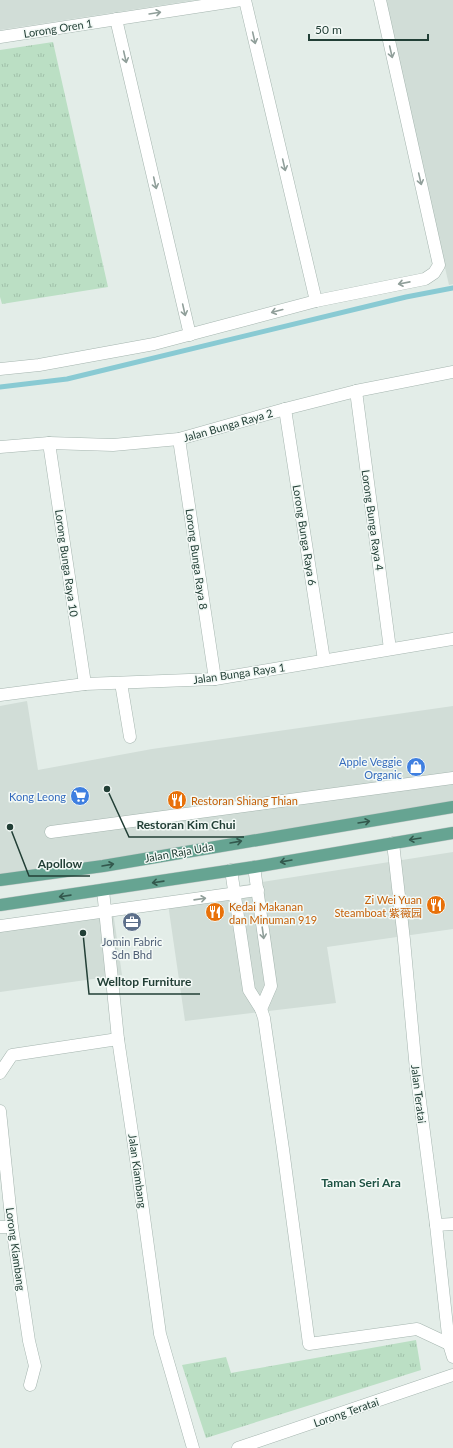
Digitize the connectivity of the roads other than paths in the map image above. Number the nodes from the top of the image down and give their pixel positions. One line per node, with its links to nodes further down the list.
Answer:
1 (240, 0): 4 (street, Lorong Oren 1, one-way to 1)
2 (245, 0): 6 (street, one-way to 6)
3 (380, 0): 6 (street, one-way to 6)
4 (116, 19): 5 (street, Lorong Oren 1); 7 (street, one-way to 7)
5 (0, 37)
6 (316, 301): 7 (street, one-way to 7)
7 (190, 335): 8 (street)
8 (0, 370)
9 (453, 372): 10 (street, Jalan Bunga Raya 2)
10 (356, 391): 11 (street, Jalan Bunga Raya 2); 16 (street, Lorong Bunga Raya 4)
11 (285, 409): 12 (street, Jalan Bunga Raya 2); 17 (street, Lorong Bunga Raya 6)
12 (180, 439): 13 (street, Jalan Bunga Raya 2); 18 (street, Lorong Bunga Raya 8)
13 (49, 442): 14 (street, Jalan Bunga Raya 2); 20 (street, Lorong Bunga Raya 10)
14 (0, 447)
15 (453, 639): 16 (street, Jalan Bunga Raya 1)
16 (390, 649): 17 (street, Jalan Bunga Raya 1)
17 (324, 660): 18 (street, Jalan Bunga Raya 1)
18 (215, 679): 19 (street, Jalan Bunga Raya 1)
19 (122, 683): 20 (street, Jalan Bunga Raya 1); 22 (street)
20 (85, 684): 21 (street, Jalan Bunga Raya 1)
21 (0, 695)
22 (130, 737)
23 (453, 778): 25 (street)
24 (453, 807): 30 (main road, Jalan Raja Uda, one-way to 24)
25 (51, 832)
26 (453, 833): 27 (main road, one-way to 27)
27 (393, 843): 28 (main road, one-way to 28); 42 (street, Jalan Teratai)
28 (254, 867): 29 (main road); 32 (street)
29 (231, 870): 31 (main road, one-way to 31); 33 (street)
30 (0, 880)
31 (103, 890): 34 (main road, one-way to 34); 35 (street, Jalan Kiambang)
32 (258, 890): 33 (street); 37 (street, one-way to 37)
33 (235, 894): 35 (street, one-way to 33); 37 (street)
34 (0, 905)
35 (106, 912): 36 (street); 38 (street, Jalan Kiambang)
36 (0, 926)
37 (262, 1009): 45 (street)
38 (118, 1039): 39 (street); 49 (street, Jalan Kiambang)
39 (0, 1073)
40 (0, 1112): 44 (street, Lorong Kiambang)
41 (453, 1224): 42 (street)
42 (436, 1225): 45 (street, Jalan Teratai)
43 (0, 1227): 44 (street)
44 (12, 1227): 48 (street, Lorong Kiambang)
45 (449, 1344): 46 (street, Jalan Teratai)
46 (453, 1357)
47 (453, 1375): 50 (street, Lorong Teratai)
48 (30, 1385)
49 (193, 1448)
50 (238, 1448)

